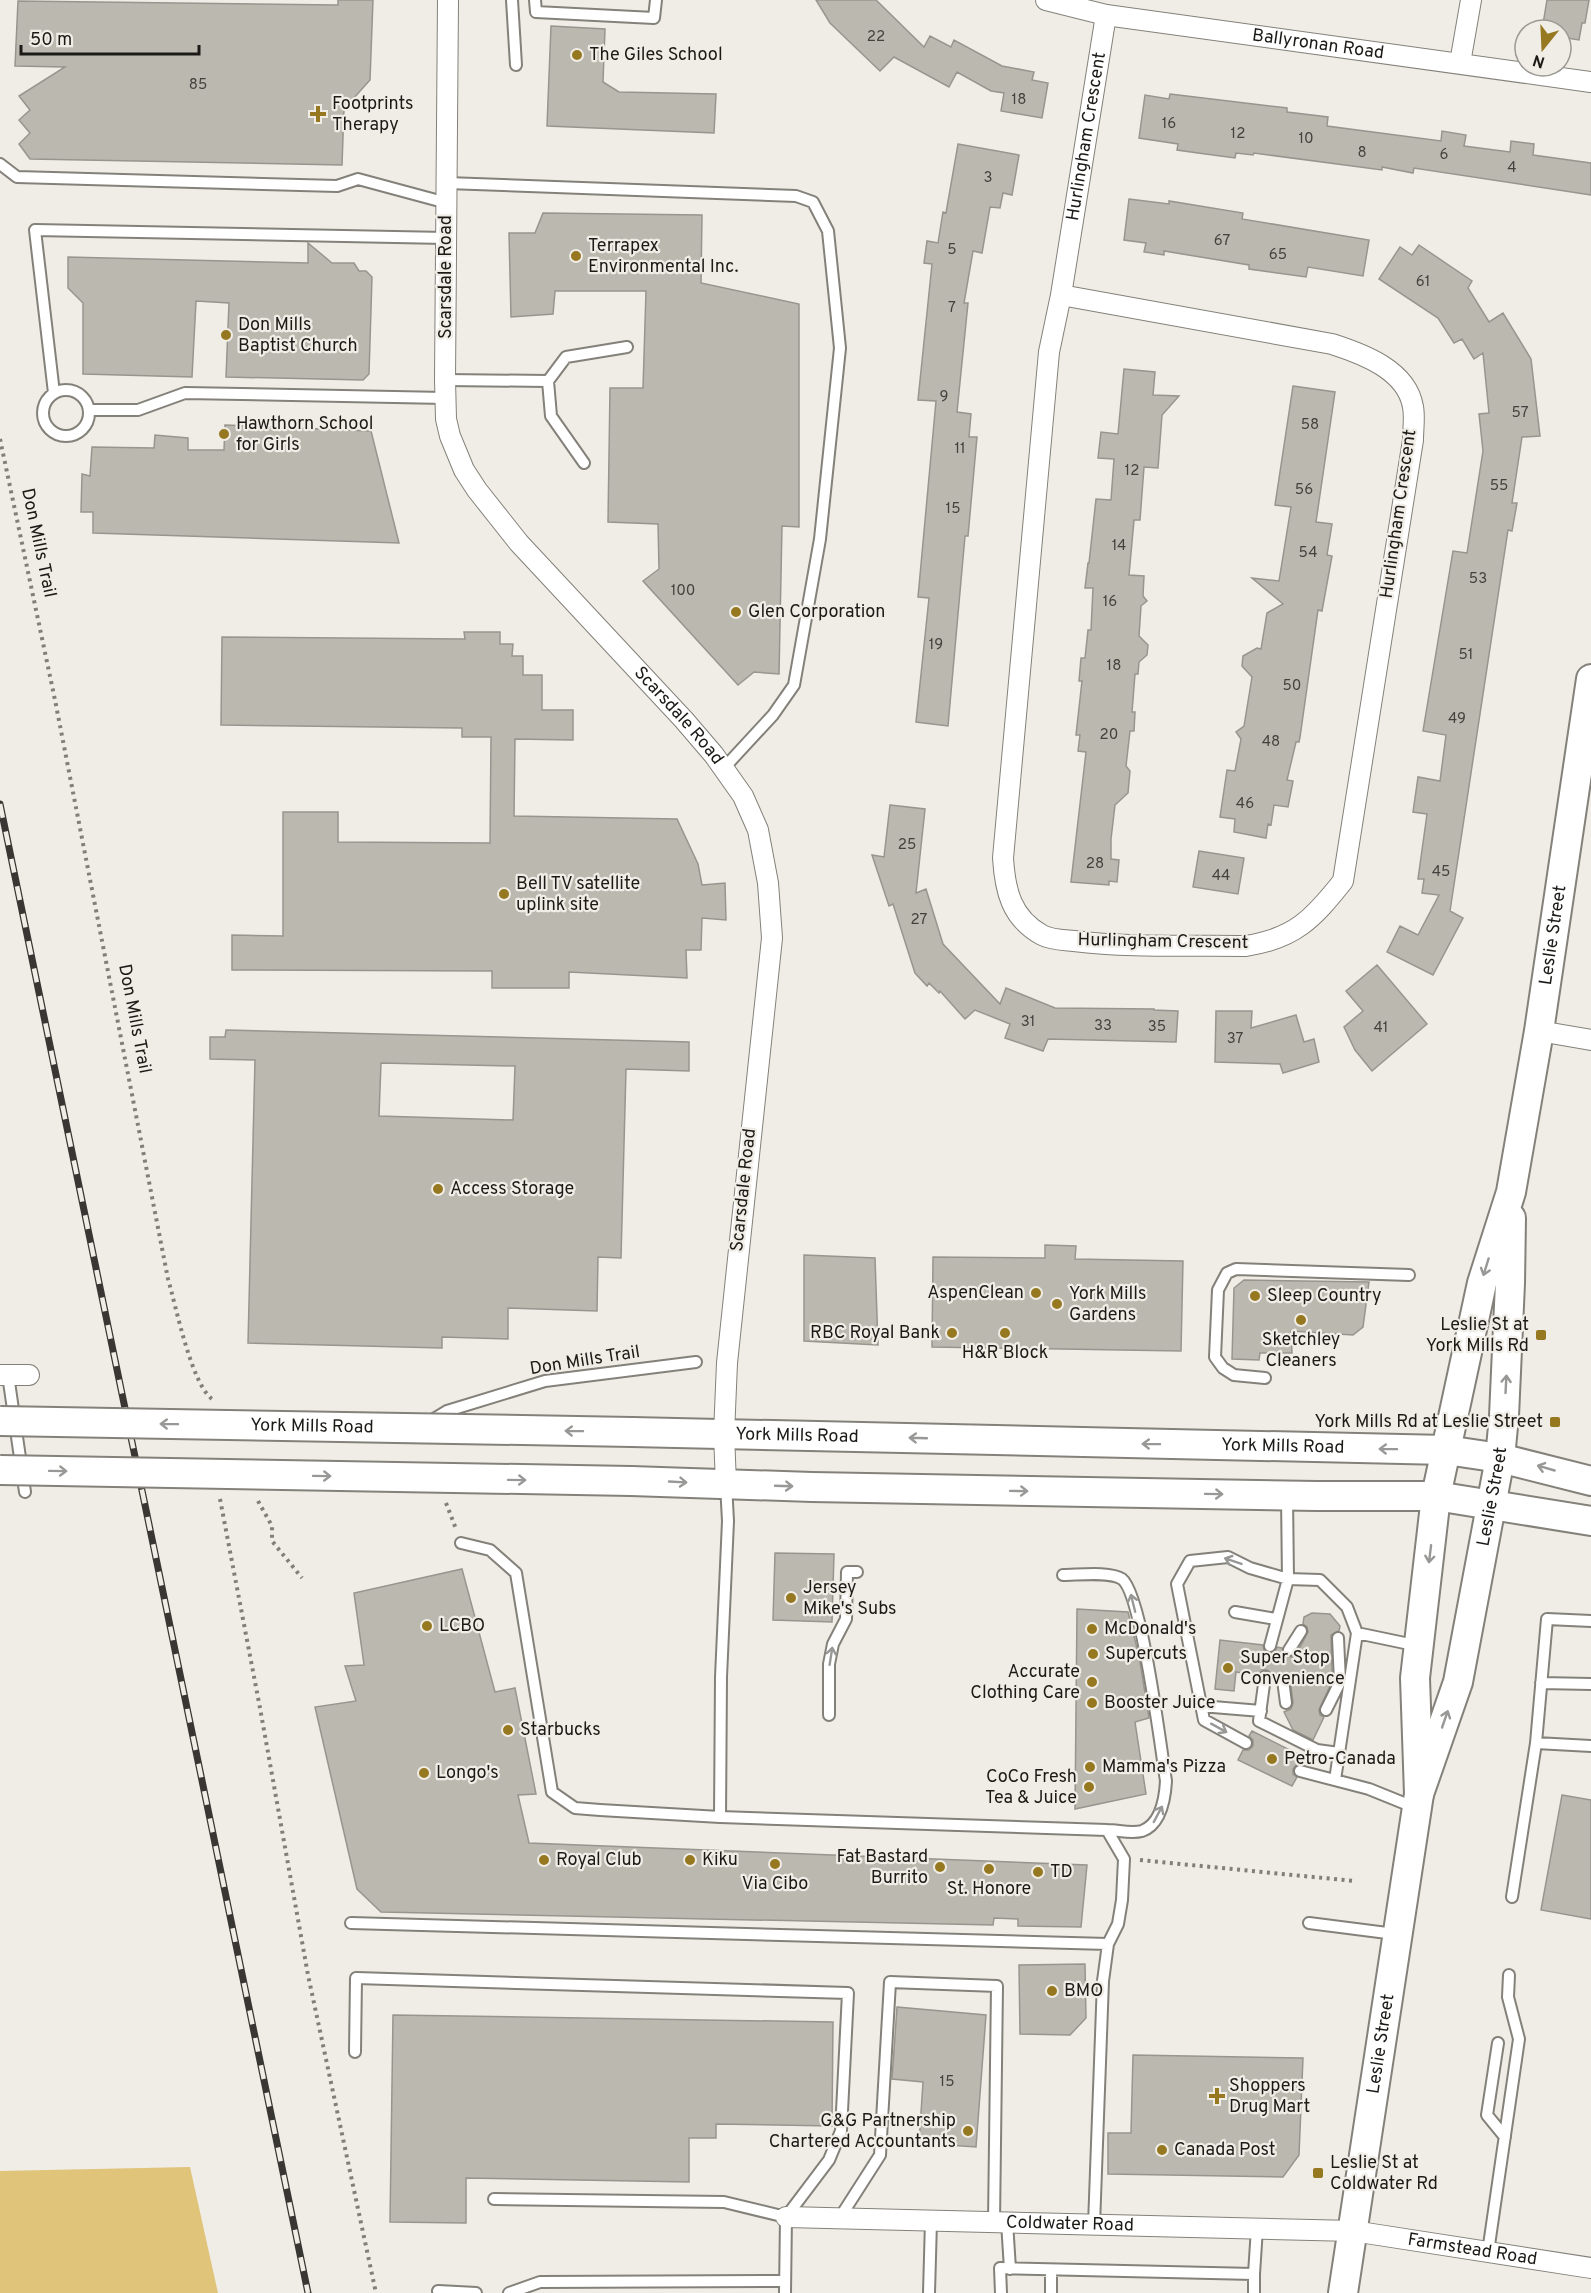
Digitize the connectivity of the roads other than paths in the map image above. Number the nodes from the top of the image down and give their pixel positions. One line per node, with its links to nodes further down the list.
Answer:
1 (448, 0): 12 (street, Scarsdale Road)
2 (513, 0): 9 (lane)
3 (535, 0): 4 (lane)
4 (656, 0)
5 (1046, 0): 7 (street, Ballyronan Road)
6 (1471, 0): 8 (street)
7 (1106, 15): 8 (street, Ballyronan Road); 15 (street, Hurlingham Crescent)
8 (1460, 63): 10 (street, Ballyronan Road)
9 (516, 65)
10 (1591, 82)
11 (0, 164): 13 (lane)
12 (447, 183): 13 (street, Scarsdale Road); 23 (lane)
13 (447, 203): 14 (street, Scarsdale Road)
14 (446, 238): 18 (street, Scarsdale Road); 19 (lane)
15 (1061, 295): 15 (street, Hurlingham Crescent)
16 (627, 347): 17 (lane)
17 (548, 381): 18 (lane); 21 (lane)
18 (445, 389): 20 (lane); 23 (street, Scarsdale Road)
19 (54, 393): 20 (lane); 20 (lane)
20 (89, 410)
21 (584, 463)
22 (1591, 679): 24 (main road, Leslie Street)
23 (724, 768): 35 (street, Scarsdale Road)
24 (1583, 778): 25 (main road, Leslie Street)
25 (1539, 1031): 26 (street); 27 (main road, Leslie Street)
26 (1591, 1040)
27 (1511, 1192): 36 (main road, Leslie Street, one-way to 36); 37 (main road, Leslie Street, one-way to 27)
28 (1408, 1275): 32 (lane)
29 (696, 1362): 34 (lane, Don Mills Trail)
30 (4, 1375): 31 (street); 41 (lane)
31 (29, 1375)
32 (1265, 1378)
33 (0, 1421): 35 (main road, York Mills Road, one-way to 33, bridge)
34 (211, 1434)
35 (724, 1434): 36 (main road, York Mills Road, one-way to 35); 40 (street, Scarsdale Road)
36 (1446, 1450): 37 (main road, York Mills Road); 43 (main road, Leslie Street)
37 (1500, 1458): 39 (main road, York Mills Road, one-way to 37); 44 (main road, Leslie Street)
38 (0, 1470): 40 (main road, one-way to 40, bridge)
39 (1591, 1481)
40 (726, 1484): 42 (main road, one-way to 42); 77 (lane)
41 (25, 1492)
42 (1287, 1495): 43 (main road); 49 (lane)
43 (1436, 1496): 44 (main road); 57 (main road, Leslie Street, one-way to 57)
44 (1491, 1504): 45 (main road); 76 (main road, Leslie Street, one-way to 44)
45 (1591, 1521)
46 (461, 1543): 77 (lane)
47 (857, 1572): 69 (lane, one-way to 47)
48 (1063, 1575): 78 (lane, one-way to 48)
49 (1288, 1579): 51 (lane); 54 (lane); 66 (lane, one-way to 66)
50 (1236, 1612): 51 (lane)
51 (1276, 1619): 56 (lane)
52 (1591, 1621): 62 (lane)
53 (1301, 1631): 58 (lane)
54 (1357, 1633): 57 (lane); 63 (lane)
55 (1338, 1638): 63 (lane)
56 (1270, 1646)
57 (1419, 1646): 76 (main road, Leslie Street)
58 (1289, 1650)
59 (1334, 1660): 63 (lane)
60 (1265, 1677): 68 (lane)
61 (1283, 1680): 65 (lane)
62 (1541, 1683): 64 (lane); 71 (lane)
63 (1340, 1684): 67 (lane); 73 (lane)
64 (1591, 1684)
65 (1286, 1703)
66 (1201, 1706): 68 (lane); 70 (lane, one-way to 70)
67 (1326, 1710)
68 (1261, 1711): 73 (lane)
69 (829, 1715)
70 (1246, 1743)
71 (1536, 1743): 72 (lane); 79 (lane)
72 (1591, 1746)
73 (1339, 1753): 75 (lane)
74 (1300, 1771): 75 (lane)
75 (1335, 1780): 76 (lane)
76 (1418, 1801): 82 (main road, Leslie Street)
77 (720, 1817): 78 (lane)
78 (1107, 1830): 83 (lane)
79 (1512, 1897)
80 (351, 1923): 83 (lane)
81 (1309, 1923): 82 (lane)
82 (1397, 1935): 95 (main road, Leslie Street)
83 (1108, 1944): 93 (lane)
84 (1509, 1975): 87 (lane)
85 (1498, 2043): 87 (lane)
86 (355, 2052): 89 (lane)
87 (1505, 2137): 96 (lane)
88 (494, 2199): 89 (lane)
89 (786, 2217): 90 (street, Coldwater Road); 101 (lane)
90 (839, 2218): 91 (street, Coldwater Road); 92 (lane)
91 (931, 2221): 92 (street, Coldwater Road); 106 (lane)
92 (1001, 2222): 93 (street, Coldwater Road); 98 (lane)
93 (1094, 2225): 94 (street, Coldwater Road)
94 (1257, 2228): 95 (street, Coldwater Road); 100 (lane)
95 (1353, 2231): 96 (street, Farmstead Road); 110 (main road, Leslie Street)
96 (1488, 2252): 97 (street, Farmstead Road)
97 (1591, 2268)
98 (1010, 2269): 99 (lane); 107 (lane)
99 (1051, 2270): 100 (lane); 108 (lane)
100 (1254, 2274): 109 (lane)
101 (786, 2281): 104 (lane); 105 (lane)
102 (439, 2293): 103 (lane)
103 (476, 2293)
104 (509, 2293)
105 (785, 2293)
106 (929, 2293)
107 (1001, 2293)
108 (1051, 2293)
109 (1254, 2293)
110 (1343, 2293)

